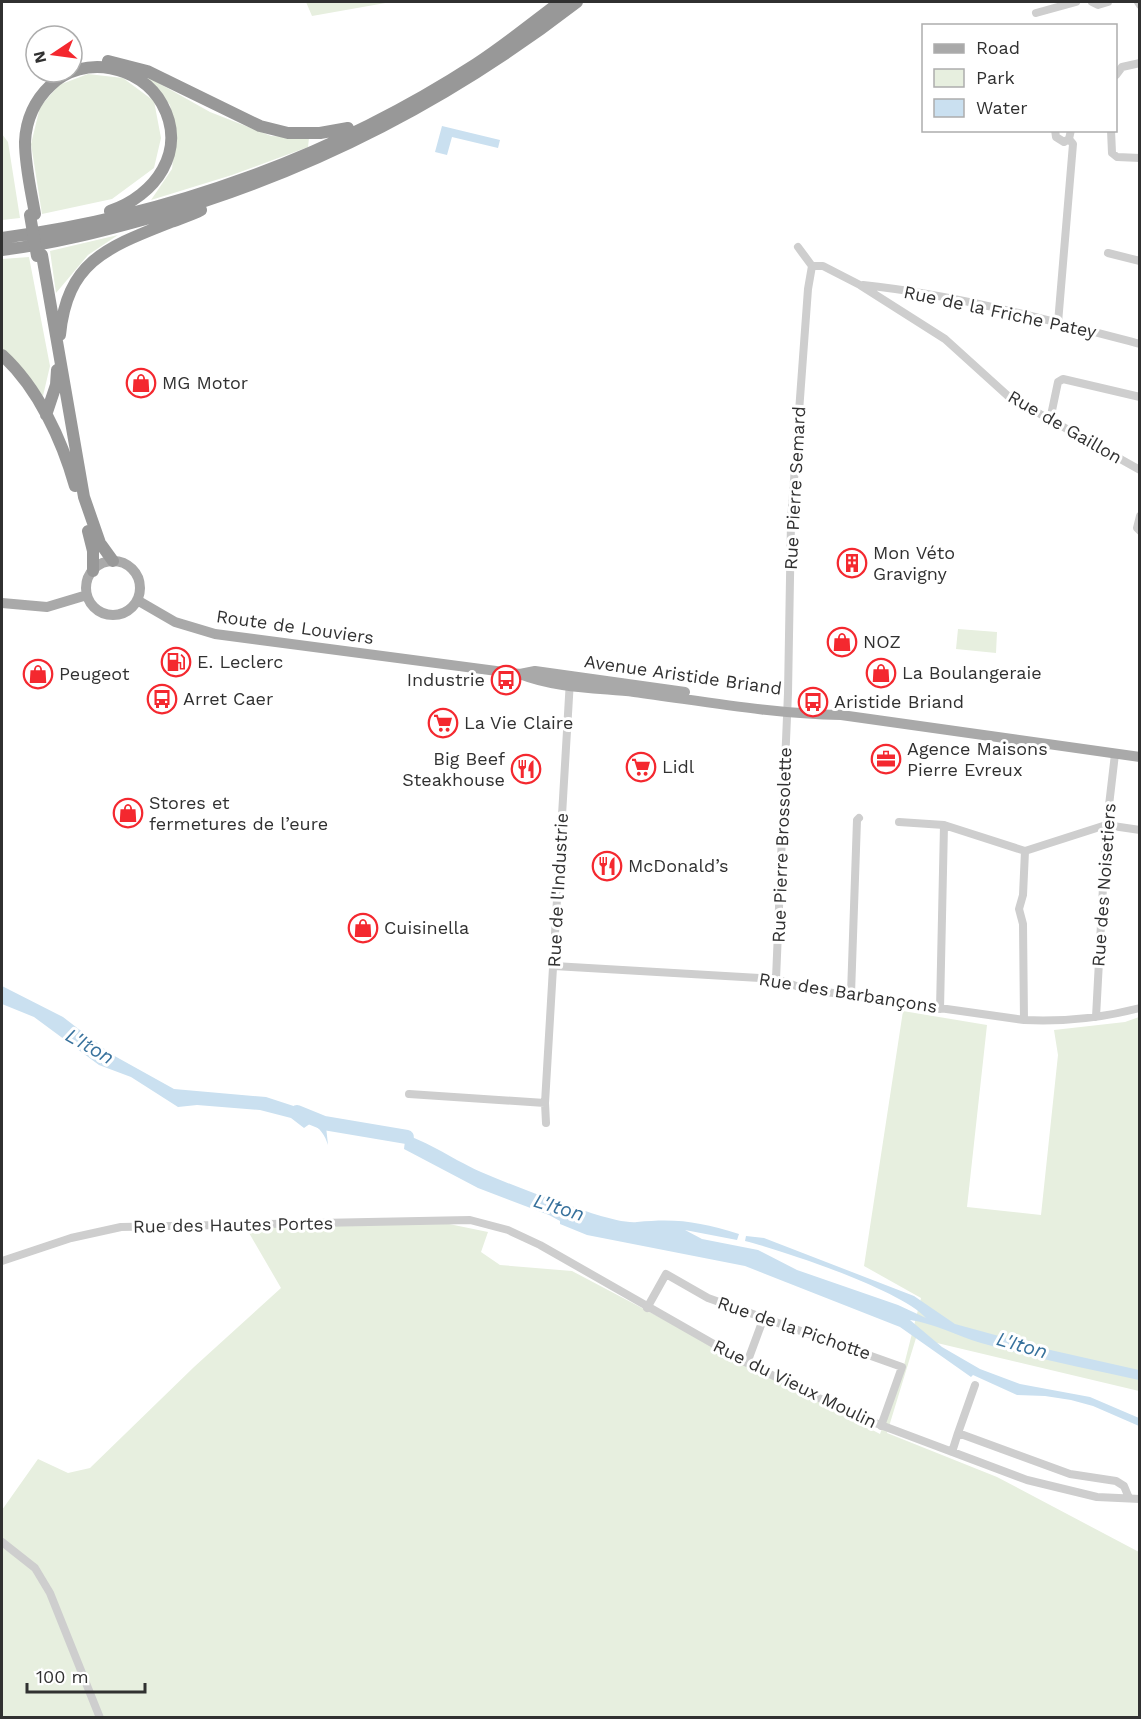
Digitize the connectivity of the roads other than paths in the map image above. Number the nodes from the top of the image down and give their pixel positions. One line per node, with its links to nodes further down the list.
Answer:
1 (560, 2): 11 (highway)
2 (577, 2): 16 (highway)
3 (1076, 2): 6 (street)
4 (1092, 2): 5 (street)
5 (1108, 2)
6 (1036, 13)
7 (84, 63): 11 (highway)
8 (1140, 63): 9 (street)
9 (1117, 74)
10 (44, 84): 17 (highway)
11 (367, 124): 18 (highway)
12 (1056, 132): 14 (street)
13 (1111, 132): 15 (street)
14 (1070, 135): 27 (street)
15 (1140, 158)
16 (231, 192): 21 (highway); 29 (highway)
17 (33, 215): 18 (highway); 23 (highway, bridge)
18 (75, 226): 19 (highway)
19 (2, 238)
20 (798, 248): 25 (street)
21 (2, 249)
22 (1108, 253): 24 (street)
23 (40, 256): 29 (highway); 32 (highway)
24 (1140, 261)
25 (812, 266): 26 (street, Rue de Gaillon); 44 (street, Rue Pierre Semard)
26 (860, 285): 27 (street, Rue de la Friche Patey); 33 (street, Rue de Gaillon)
27 (1058, 323): 28 (street, Rue de la Friche Patey)
28 (1140, 344)
29 (58, 348): 37 (highway)
30 (2, 355): 32 (highway)
31 (1140, 397): 33 (street)
32 (46, 416): 38 (highway)
33 (1050, 420): 34 (street, Rue de Gaillon)
34 (1140, 470)
35 (1140, 516): 36 (street)
36 (1140, 531)
37 (113, 561): 38 (main road); 40 (main road)
38 (93, 571): 39 (main road)
39 (87, 596): 40 (main road); 41 (main road)
40 (137, 600): 42 (main road, Route de Louviers)
41 (2, 603)
42 (383, 657): 43 (main road, Avenue Aristide Briand)
43 (570, 680): 44 (main road, Avenue Aristide Briand); 53 (street, Rue de l'Industrie)
44 (787, 709): 45 (main road, Avenue Aristide Briand); 54 (street, Rue Pierre Brossolette)
45 (1115, 754): 46 (main road, Avenue Aristide Briand); 50 (street, Rue des Noisetiers)
46 (1140, 757)
47 (860, 818): 55 (street)
48 (899, 822): 49 (street)
49 (944, 825): 52 (street); 57 (street)
50 (1107, 825): 51 (street); 52 (street); 58 (street, Rue des Noisetiers)
51 (1140, 830)
52 (1024, 851): 59 (street)
53 (554, 966): 54 (street, Rue des Barbançons); 61 (street, Rue de l'Industrie)
54 (776, 979): 55 (street, Rue des Barbançons)
55 (851, 994): 57 (street, Rue des Barbançons)
56 (1140, 1008): 58 (street, Rue des Barbançons)
57 (940, 1009): 59 (street, Rue des Barbançons)
58 (1096, 1017): 59 (street, Rue des Barbançons)
59 (1024, 1020)
60 (409, 1094): 61 (street)
61 (545, 1103): 62 (street, Rue de l'Industrie)
62 (546, 1123)
63 (470, 1220): 64 (street, Rue des Hautes Portes); 65 (street, Rue du Vieux Moulin)
64 (2, 1261)
65 (647, 1308): 66 (street, Rue de la Pichotte); 67 (street, Rue du Vieux Moulin)
66 (764, 1317): 67 (street); 69 (street, Rue de la Pichotte)
67 (747, 1363): 69 (street, Rue du Vieux Moulin)
68 (975, 1385): 70 (street)
69 (881, 1426): 71 (street, Rue du Vieux Moulin)
70 (958, 1433): 71 (street); 72 (street)
71 (951, 1452): 72 (street, Rue du Vieux Moulin)
72 (1129, 1498): 73 (street, Rue du Vieux Moulin)
73 (1140, 1498)
74 (2, 1542): 75 (street)
75 (100, 1718)

